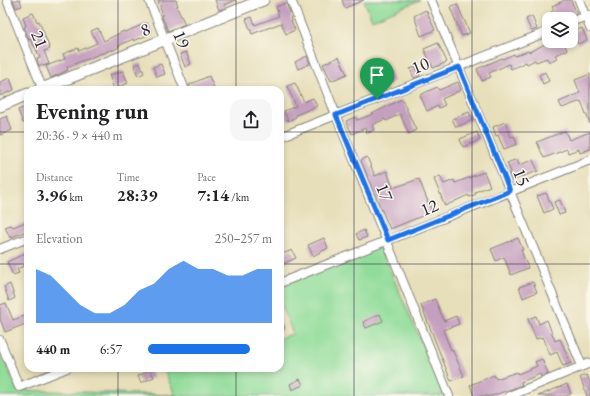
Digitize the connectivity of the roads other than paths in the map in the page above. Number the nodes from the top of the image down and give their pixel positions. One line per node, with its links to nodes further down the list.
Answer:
1 (7, 0): 13 (street, 21)
2 (149, 0): 11 (street, 19)
3 (263, 0): 11 (street, 8)
4 (292, 0): 18 (street, 17)
5 (431, 0): 12 (street, 15)
6 (579, 0): 7 (street)
7 (588, 15): 8 (street); 9 (street)
8 (578, 19)
9 (590, 28)
10 (542, 34): 12 (street, 10)
11 (165, 39): 14 (street, 8); 15 (street, 19)
12 (459, 67): 18 (street, 10); 21 (street, 15)
13 (39, 86)
14 (51, 86)
15 (183, 86)
16 (24, 96): 17 (street)
17 (0, 106)
18 (336, 115): 19 (street, 10); 23 (street, 17)
19 (284, 136)
20 (590, 160): 21 (street, 12)
21 (510, 191): 23 (street, 12); 28 (street, 15)
22 (24, 240): 24 (street)
23 (388, 240): 25 (street, 12); 30 (street, 17)
24 (0, 249)
25 (284, 281)
26 (0, 340): 29 (street)
27 (590, 363): 28 (street)
28 (582, 366): 31 (street)
29 (57, 372)
30 (450, 396)
31 (509, 396)

